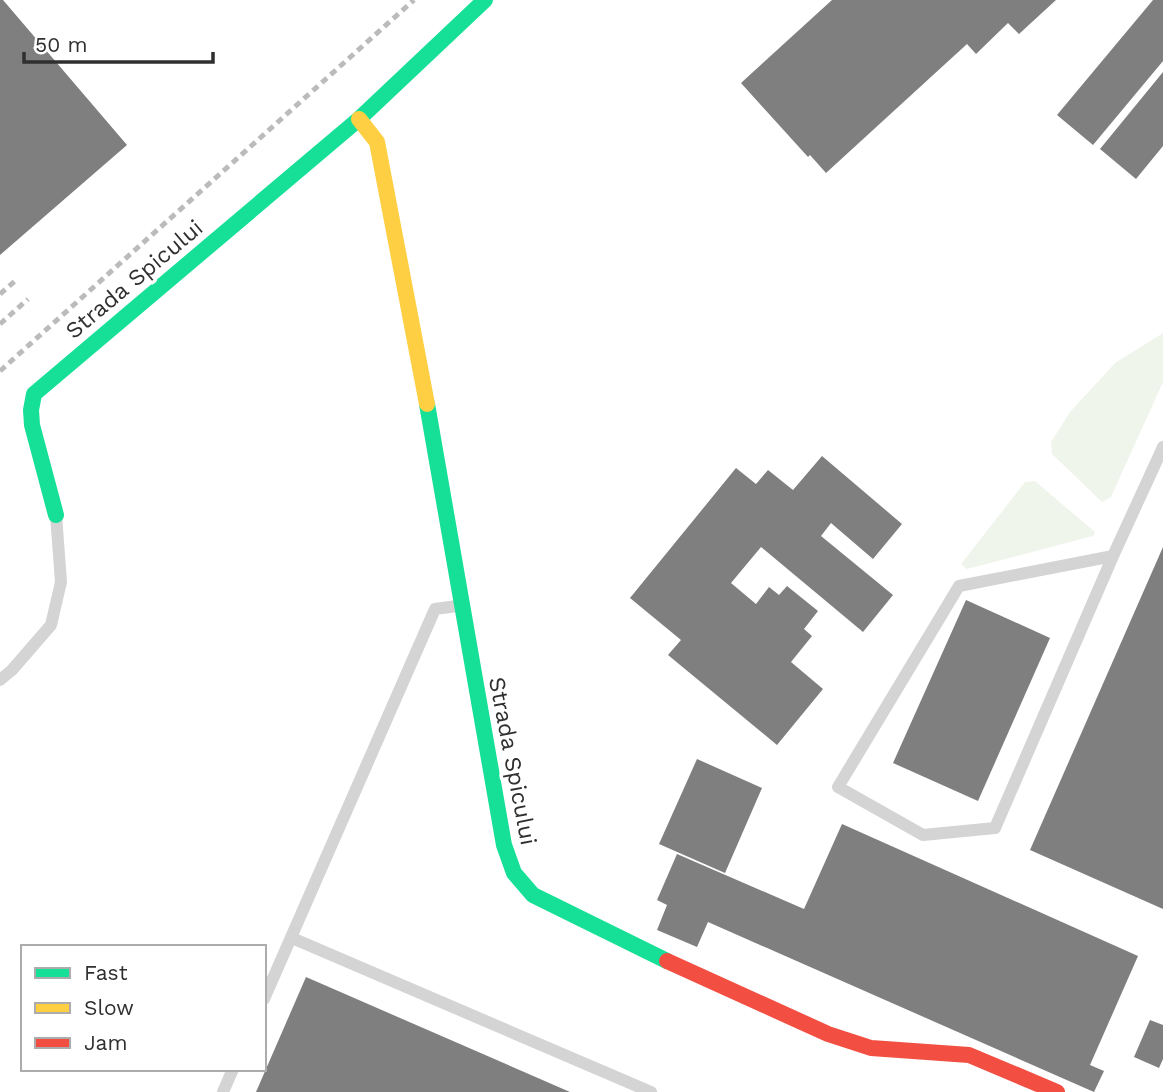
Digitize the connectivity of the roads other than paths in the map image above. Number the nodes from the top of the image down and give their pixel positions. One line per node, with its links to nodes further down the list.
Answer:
1 (485, 0): 2 (street, Strada Spicului)
2 (359, 119): 4 (street, Strada Spicului); 6 (street, Strada Spicului)
3 (1163, 447): 5 (lane)
4 (55, 515): 7 (lane)
5 (1113, 556): 5 (lane)
6 (461, 605): 8 (lane); 13 (street, Strada Spicului)
7 (0, 680)
8 (292, 938): 9 (lane); 12 (lane)
9 (266, 995)
10 (232, 1071): 11 (lane)
11 (223, 1092)
12 (651, 1092)
13 (1057, 1092)

